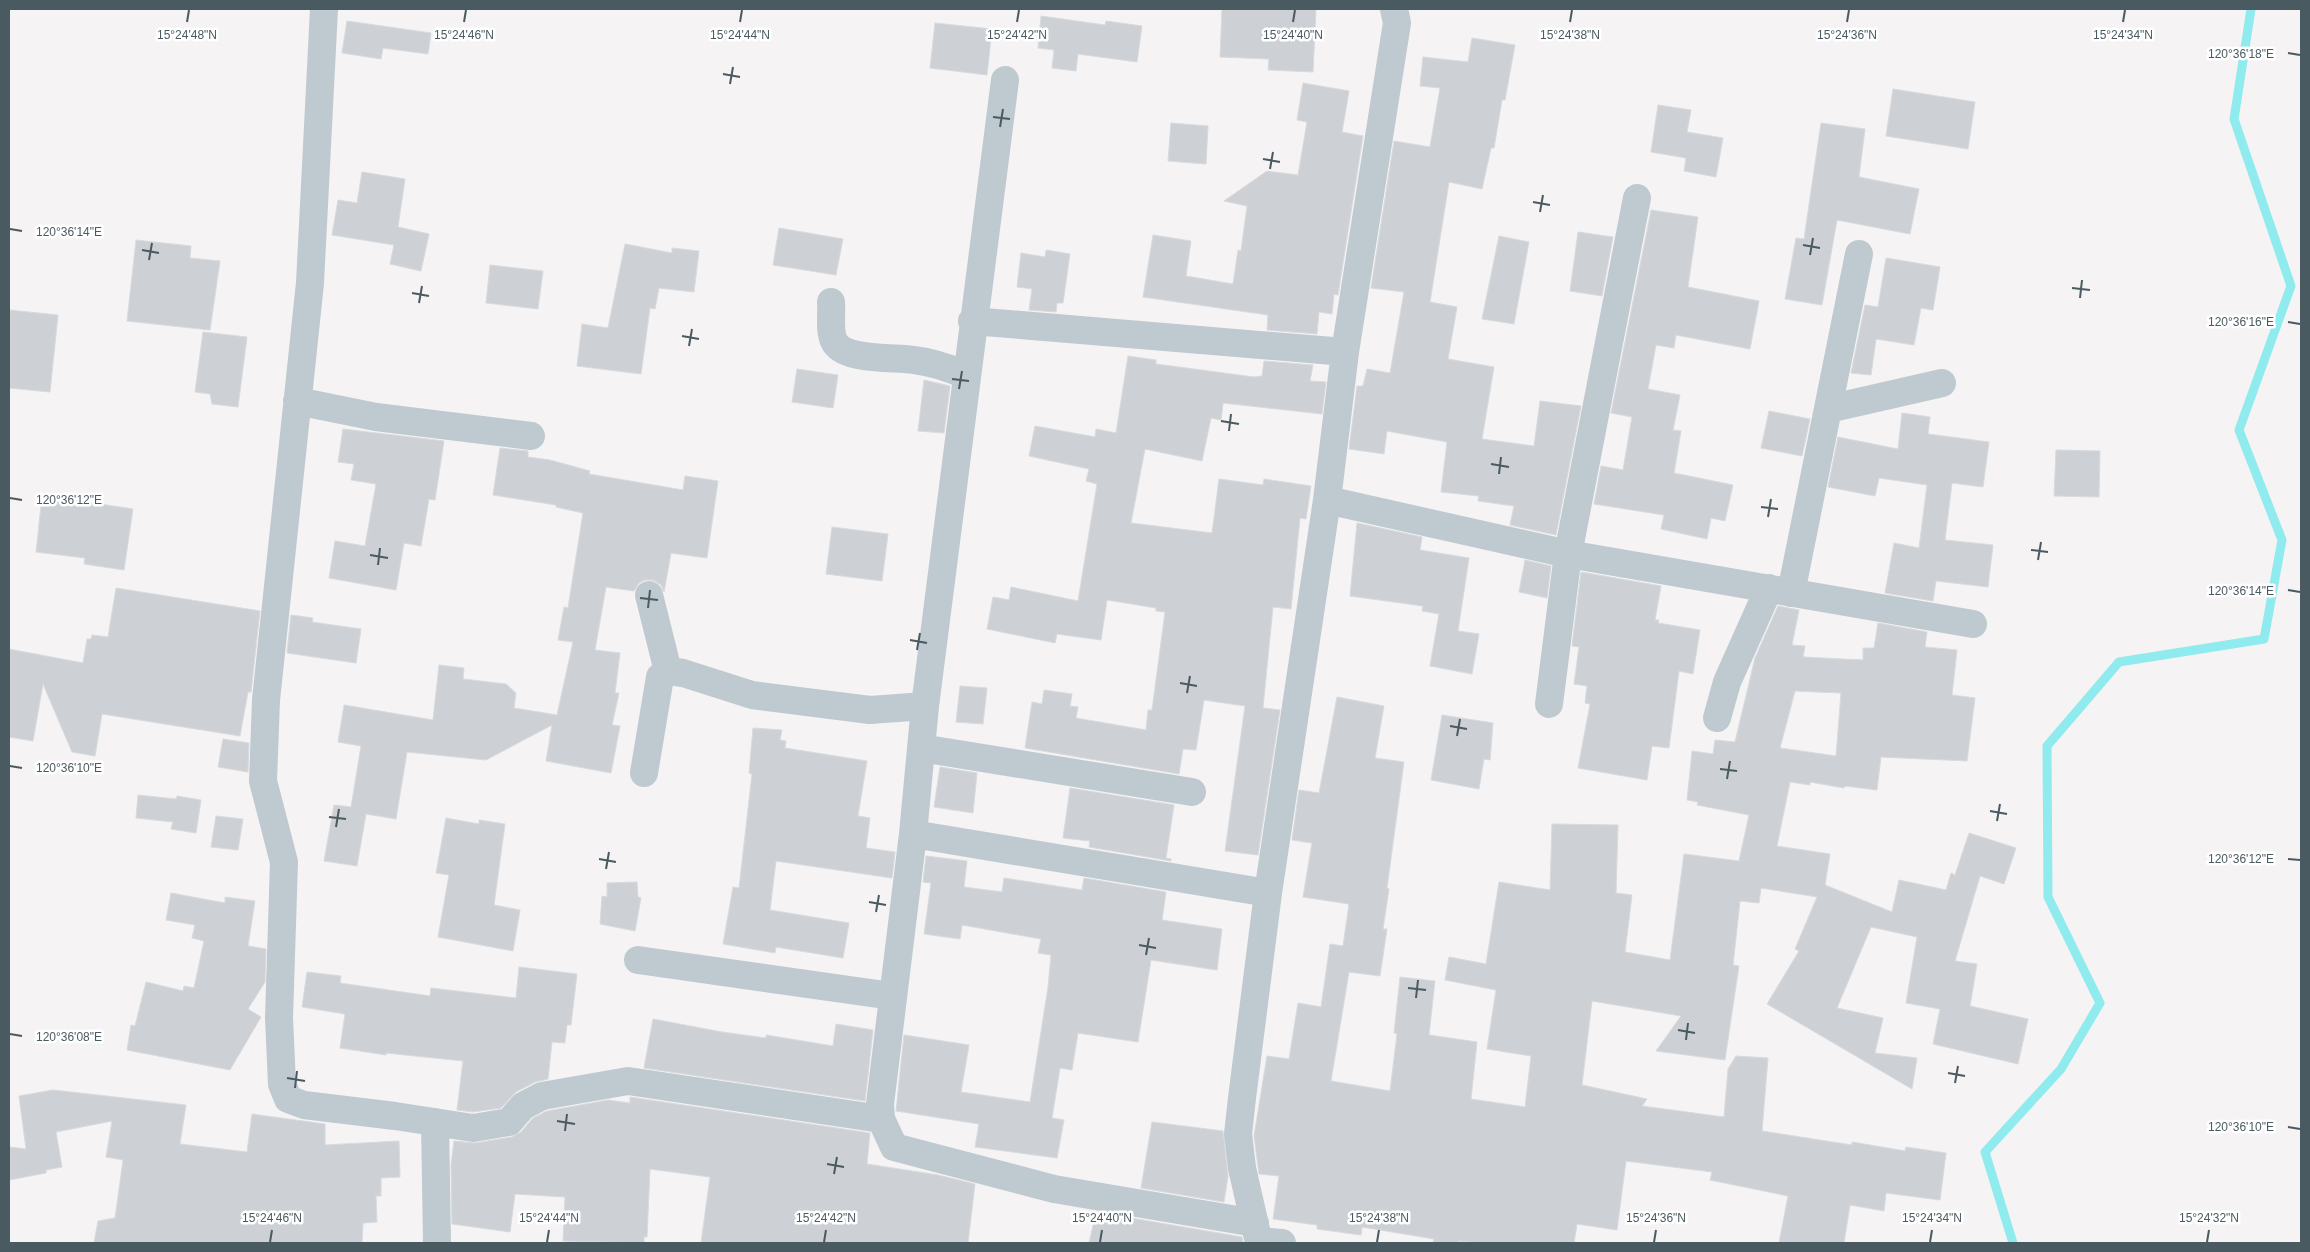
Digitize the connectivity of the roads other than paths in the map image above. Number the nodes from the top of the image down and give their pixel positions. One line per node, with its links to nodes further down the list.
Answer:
1 (324, 9): 11 (street)
2 (1394, 9): 8 (street)
3 (1005, 80): 7 (street)
4 (1637, 198): 15 (street)
5 (1859, 254): 12 (street)
6 (832, 302): 9 (street)
7 (972, 321): 8 (street); 9 (street)
8 (1345, 352): 14 (street)
9 (966, 375): 21 (street)
10 (1942, 383): 12 (street)
11 (298, 401): 13 (street); 31 (street)
12 (1828, 409): 16 (street)
13 (531, 436)
14 (1327, 500): 15 (street); 27 (street)
15 (1568, 554): 16 (street); 20 (street)
16 (1780, 591): 18 (street); 22 (street)
17 (649, 595): 19 (street)
18 (1974, 624)
19 (668, 671): 21 (street); 24 (street)
20 (1549, 704)
21 (925, 706): 23 (street)
22 (1717, 718)
23 (921, 748): 25 (street); 26 (street)
24 (644, 773)
25 (1192, 792)
26 (913, 834): 27 (street); 29 (street)
27 (1268, 893): 32 (street)
28 (638, 960): 29 (street)
29 (892, 996): 30 (street)
30 (881, 1119): 31 (street); 32 (street)
31 (435, 1122): 33 (street)
32 (1264, 1238)
33 (437, 1243)

